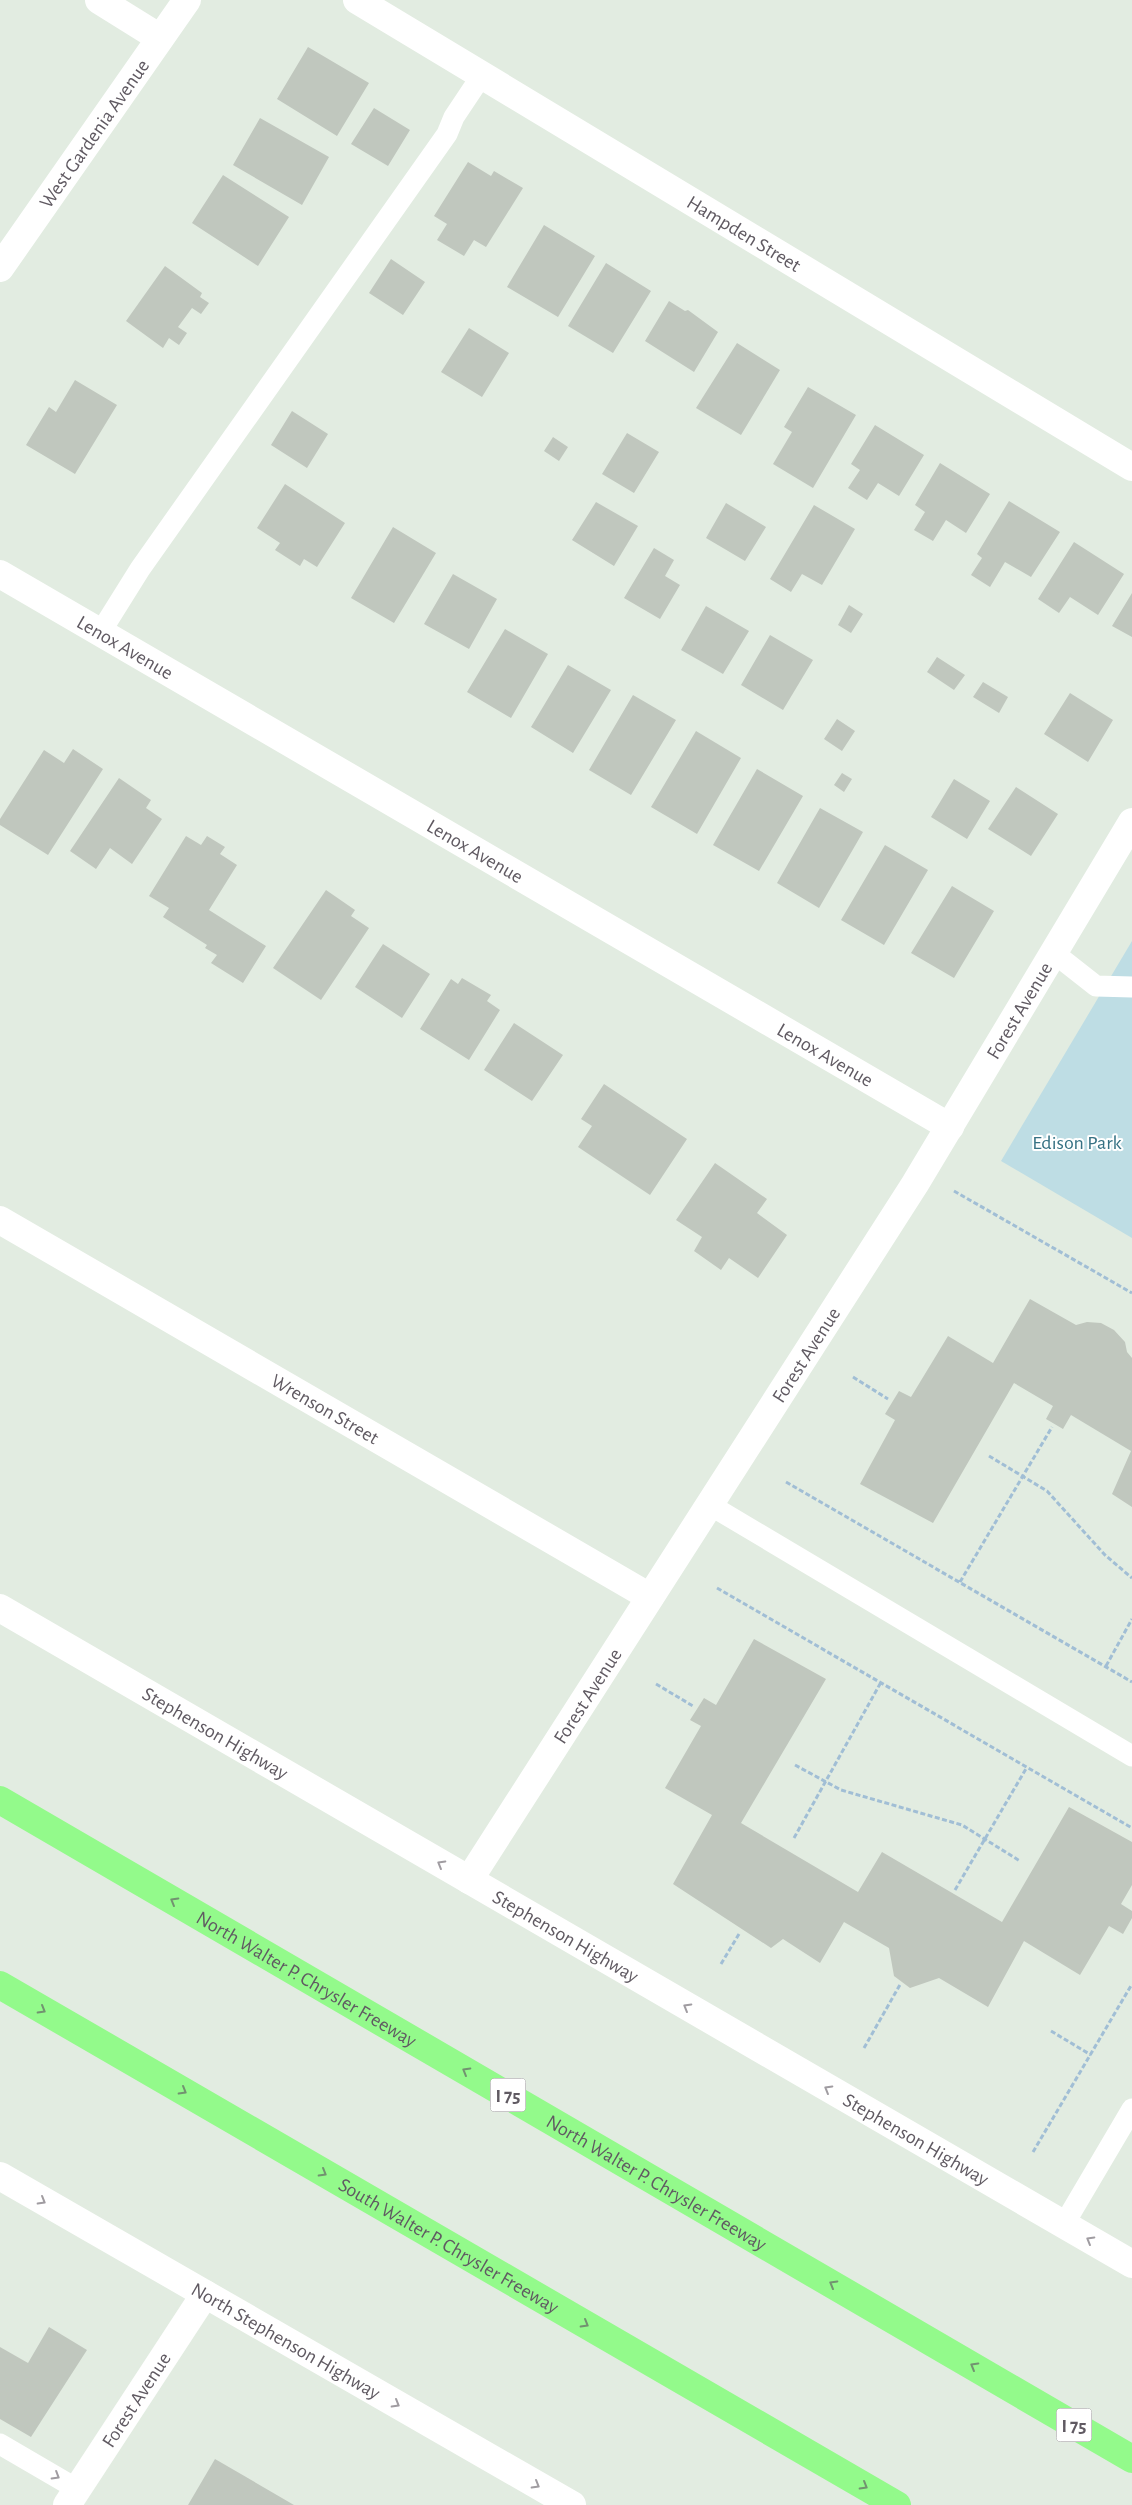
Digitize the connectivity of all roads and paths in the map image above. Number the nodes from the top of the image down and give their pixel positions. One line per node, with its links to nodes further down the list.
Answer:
1 (99, 0): 4 (street)
2 (186, 0): 4 (street, West Gardenia Avenue)
3 (357, 0): 5 (street, Hampden Street)
4 (160, 38): 6 (street, West Gardenia Avenue)
5 (482, 75): 7 (street, Hampden Street); 9 (lane)
6 (0, 268)
7 (1132, 467)
8 (0, 574): 9 (street, Lenox Avenue)
9 (100, 633): 13 (street, Lenox Avenue)
10 (1132, 822): 11 (street, Forest Avenue)
11 (1054, 953): 12 (lane); 13 (street, Forest Avenue)
12 (1132, 987)
13 (950, 1126): 23 (street, Forest Avenue)
14 (953, 1190): 16 (path)
15 (0, 1220): 27 (street, Wrenson Street)
16 (1132, 1293)
17 (853, 1377): 18 (path)
18 (888, 1399)
19 (1052, 1427): 21 (path)
20 (989, 1456): 21 (path)
21 (1023, 1477): 24 (path); 25 (path)
22 (786, 1482): 25 (path)
23 (710, 1505): 27 (street, Forest Avenue); 35 (lane)
24 (1132, 1578)
25 (960, 1582): 30 (path)
26 (717, 1588): 33 (path)
27 (650, 1598): 44 (street, Forest Avenue)
28 (0, 1608): 44 (street, Stephenson Highway, one-way to 28)
29 (1132, 1619): 30 (path)
30 (1106, 1666): 31 (path)
31 (1132, 1682)
32 (656, 1684): 34 (path)
33 (880, 1684): 37 (path); 38 (path)
34 (693, 1706)
35 (1132, 1756)
36 (795, 1765): 38 (path)
37 (1026, 1767): 40 (path); 42 (path)
38 (826, 1783): 41 (path); 42 (path)
39 (0, 1800): 60 (highway, North Walter P. Chrysler Freeway / I 75, one-way to 39)
40 (1132, 1828)
41 (794, 1838)
42 (986, 1839): 43 (path); 45 (path)
43 (1020, 1861)
44 (469, 1880): 57 (street, Stephenson Highway, one-way to 44)
45 (955, 1890)
46 (739, 1934): 47 (path)
47 (721, 1964)
48 (901, 1983): 52 (path)
49 (1132, 1984): 53 (path)
50 (0, 1986): 66 (highway, South Walter P. Chrysler Freeway, one-way to 66)
51 (1050, 2031): 53 (path)
52 (864, 2048)
53 (1091, 2055): 55 (path)
54 (1132, 2108): 57 (lane)
55 (1033, 2152)
56 (0, 2176): 59 (street, North Stephenson Highway, one-way to 59)
57 (1063, 2226): 58 (street, Stephenson Highway, one-way to 57)
58 (1132, 2264)
59 (205, 2294): 64 (street, Forest Avenue); 65 (street, North Stephenson Highway, one-way to 65)
60 (1016, 2391): 61 (highway); 63 (highway, North Walter P. Chrysler Freeway / I 75)
61 (1132, 2436)
62 (0, 2444): 64 (lane, one-way to 64)
63 (1132, 2459)
64 (74, 2499)
65 (572, 2505)
66 (897, 2505)

